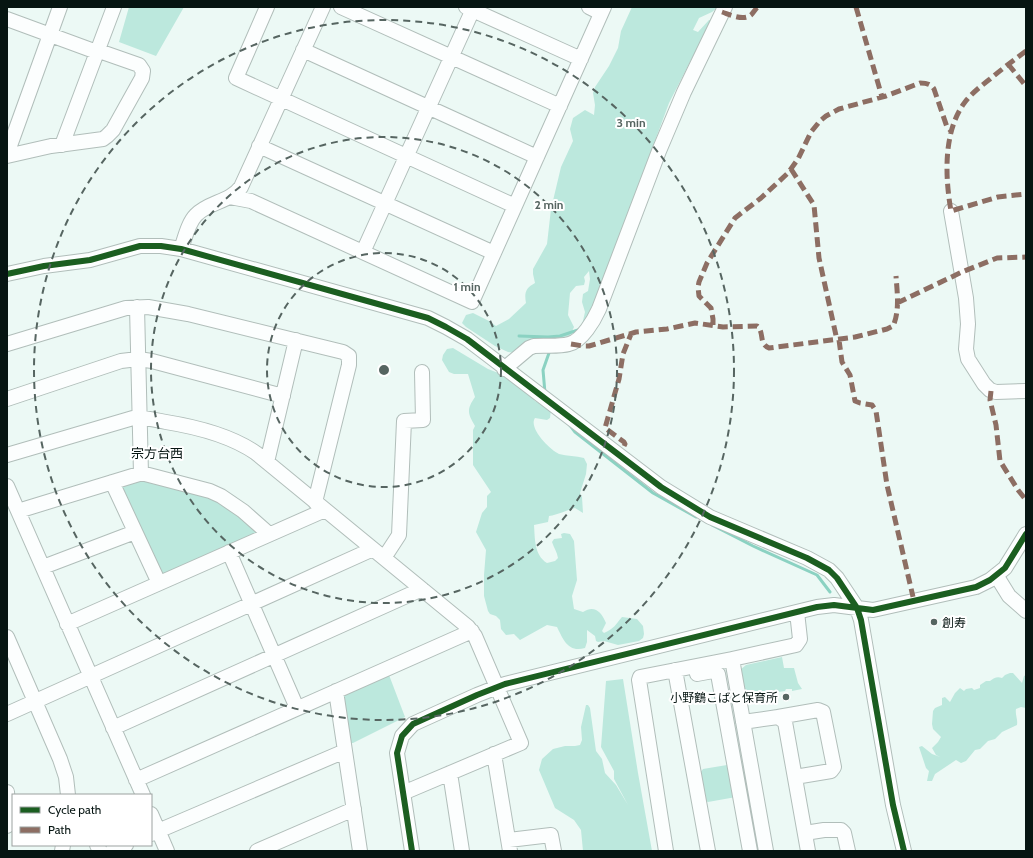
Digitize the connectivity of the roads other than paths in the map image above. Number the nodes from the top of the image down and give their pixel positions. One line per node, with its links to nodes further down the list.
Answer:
1 (60, 7): 10 (street)
2 (114, 7): 12 (street)
3 (267, 7): 15 (street)
4 (323, 7): 11 (street)
5 (341, 7): 13 (street)
6 (725, 7): 35 (street)
7 (471, 8): 13 (street); 14 (street)
8 (598, 9): 14 (street)
9 (7, 19): 10 (street)
10 (50, 34): 12 (street); 20 (street)
11 (303, 50): 15 (street); 17 (street)
12 (99, 51): 18 (street); 18 (street)
13 (452, 57): 16 (street); 17 (street)
14 (580, 59): 16 (street)
15 (281, 99): 19 (street); 21 (street)
16 (560, 106): 22 (street)
17 (429, 108): 21 (street); 22 (street)
18 (62, 145): 20 (street)
19 (259, 146): 23 (street); 24 (street)
20 (7, 155)
21 (406, 156): 24 (street); 25 (street)
22 (537, 157): 25 (street)
23 (230, 197): 27 (street); 28 (street)
24 (385, 203): 28 (street); 29 (street)
25 (515, 206): 29 (street)
26 (950, 211): 37 (street)
27 (181, 249): 30 (street); 35 (street)
28 (363, 252): 29 (street)
29 (494, 252)
30 (7, 274)
31 (137, 307): 32 (street); 33 (street); 34 (street)
32 (296, 340): 38 (street); 46 (street)
33 (7, 344)
34 (138, 359): 38 (street); 39 (street); 40 (street)
35 (504, 369): 59 (street)
36 (422, 372): 53 (street)
37 (1026, 391)
38 (283, 396): 42 (street)
39 (7, 399)
40 (140, 418): 41 (street); 42 (street); 43 (street)
41 (7, 455)
42 (267, 462): 46 (street)
43 (141, 474): 44 (street); 49 (street)
44 (112, 482): 47 (street); 48 (street)
45 (7, 486): 47 (street)
46 (320, 506): 49 (street); 51 (street)
47 (18, 511): 54 (street)
48 (135, 532): 54 (street); 56 (street)
49 (269, 534): 52 (street)
50 (1026, 534): 55 (street)
51 (373, 549): 53 (street); 58 (street)
52 (229, 552): 56 (street); 58 (street)
53 (384, 558): 57 (street)
54 (42, 567): 62 (street)
55 (996, 575): 59 (street); 60 (street)
56 (159, 583): 62 (street)
57 (422, 589): 63 (street); 65 (street)
58 (251, 604): 65 (street); 68 (street)
59 (857, 608): 61 (street); 95 (street)
60 (1026, 611)
61 (796, 612): 66 (street); 69 (street)
62 (67, 624): 68 (street)
63 (472, 631): 69 (street); 70 (street)
64 (7, 637): 71 (street)
65 (274, 656): 72 (street); 76 (street)
66 (732, 659): 67 (street); 75 (street)
67 (676, 674): 103 (street); 104 (street); 105 (street)
68 (91, 676): 71 (street); 76 (street)
69 (497, 687): 78 (street); 84 (street)
70 (336, 691): 72 (street); 77 (street)
71 (35, 701): 73 (street); 79 (street)
72 (297, 708): 82 (street)
73 (7, 714)
74 (778, 716): 75 (street); 81 (street); 81 (street)
75 (743, 722): 106 (street)
76 (113, 728): 82 (street)
77 (344, 751): 88 (street); 91 (street)
78 (494, 754): 80 (street); 93 (street)
79 (60, 759): 85 (street); 86 (street)
80 (450, 773): 84 (street); 101 (street)
81 (795, 777): 92 (street)
82 (136, 780): 87 (street)
83 (7, 792): 90 (street)
84 (403, 793): 100 (street)
85 (68, 794)
86 (76, 794)
87 (143, 794)
88 (354, 809): 98 (street); 99 (street)
89 (152, 818): 91 (street)
90 (7, 826)
91 (155, 832): 97 (street)
92 (805, 834): 107 (street); 108 (street)
93 (510, 845): 102 (street)
94 (124, 846): 96 (street)
95 (900, 849)
96 (112, 851)
97 (167, 851)
98 (257, 851)
99 (360, 851)
100 (412, 851)
101 (462, 851)
102 (554, 851)
103 (666, 851)
104 (708, 851)
105 (750, 851)
106 (766, 851)
107 (808, 851)
108 (848, 851)

